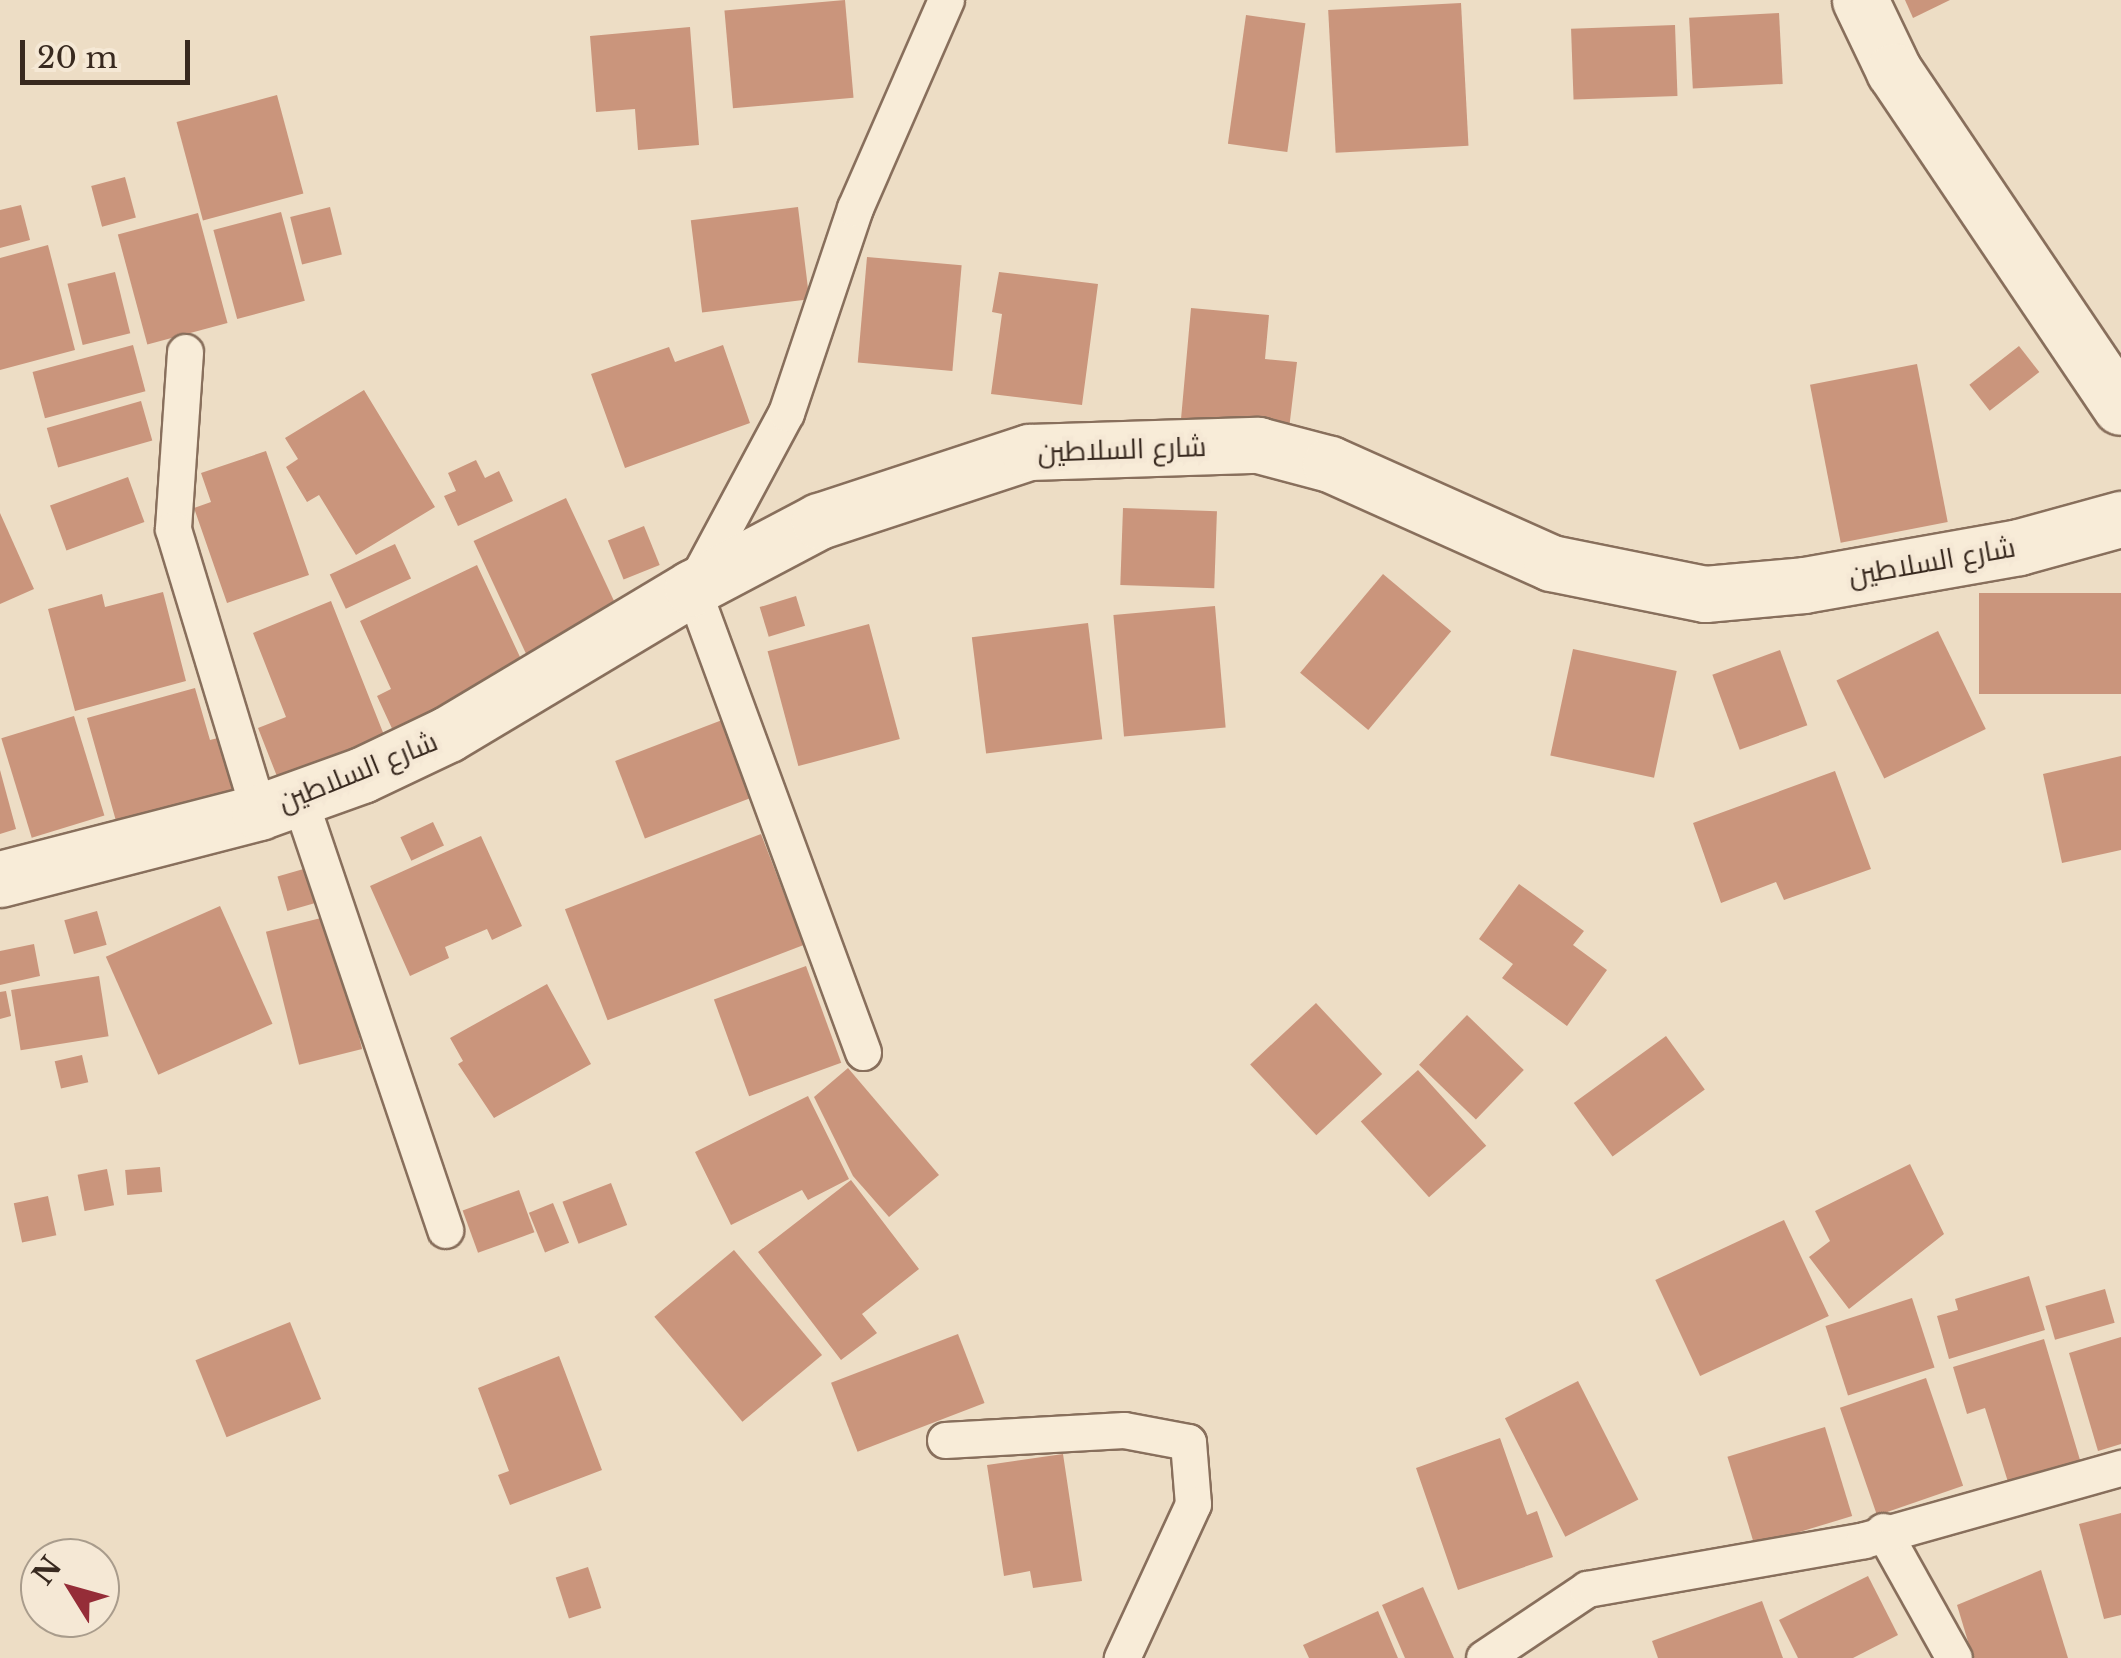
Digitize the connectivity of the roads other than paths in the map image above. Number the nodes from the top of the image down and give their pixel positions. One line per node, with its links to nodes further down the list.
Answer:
1 (946, 0): 6 (lane)
2 (1860, 0): 4 (main road)
3 (185, 352): 7 (lane)
4 (2121, 407)
5 (2121, 518): 6 (main road, شارع السلاطين)
6 (692, 588): 7 (main road, شارع السلاطين); 9 (lane)
7 (279, 805): 8 (main road, شارع السلاطين); 10 (lane)
8 (0, 878)
9 (863, 1052)
10 (445, 1230)
11 (945, 1440): 14 (lane)
12 (2121, 1468): 13 (lane)
13 (1883, 1531): 15 (lane); 16 (lane)
14 (1122, 1658)
15 (1484, 1658)
16 (1954, 1658)

